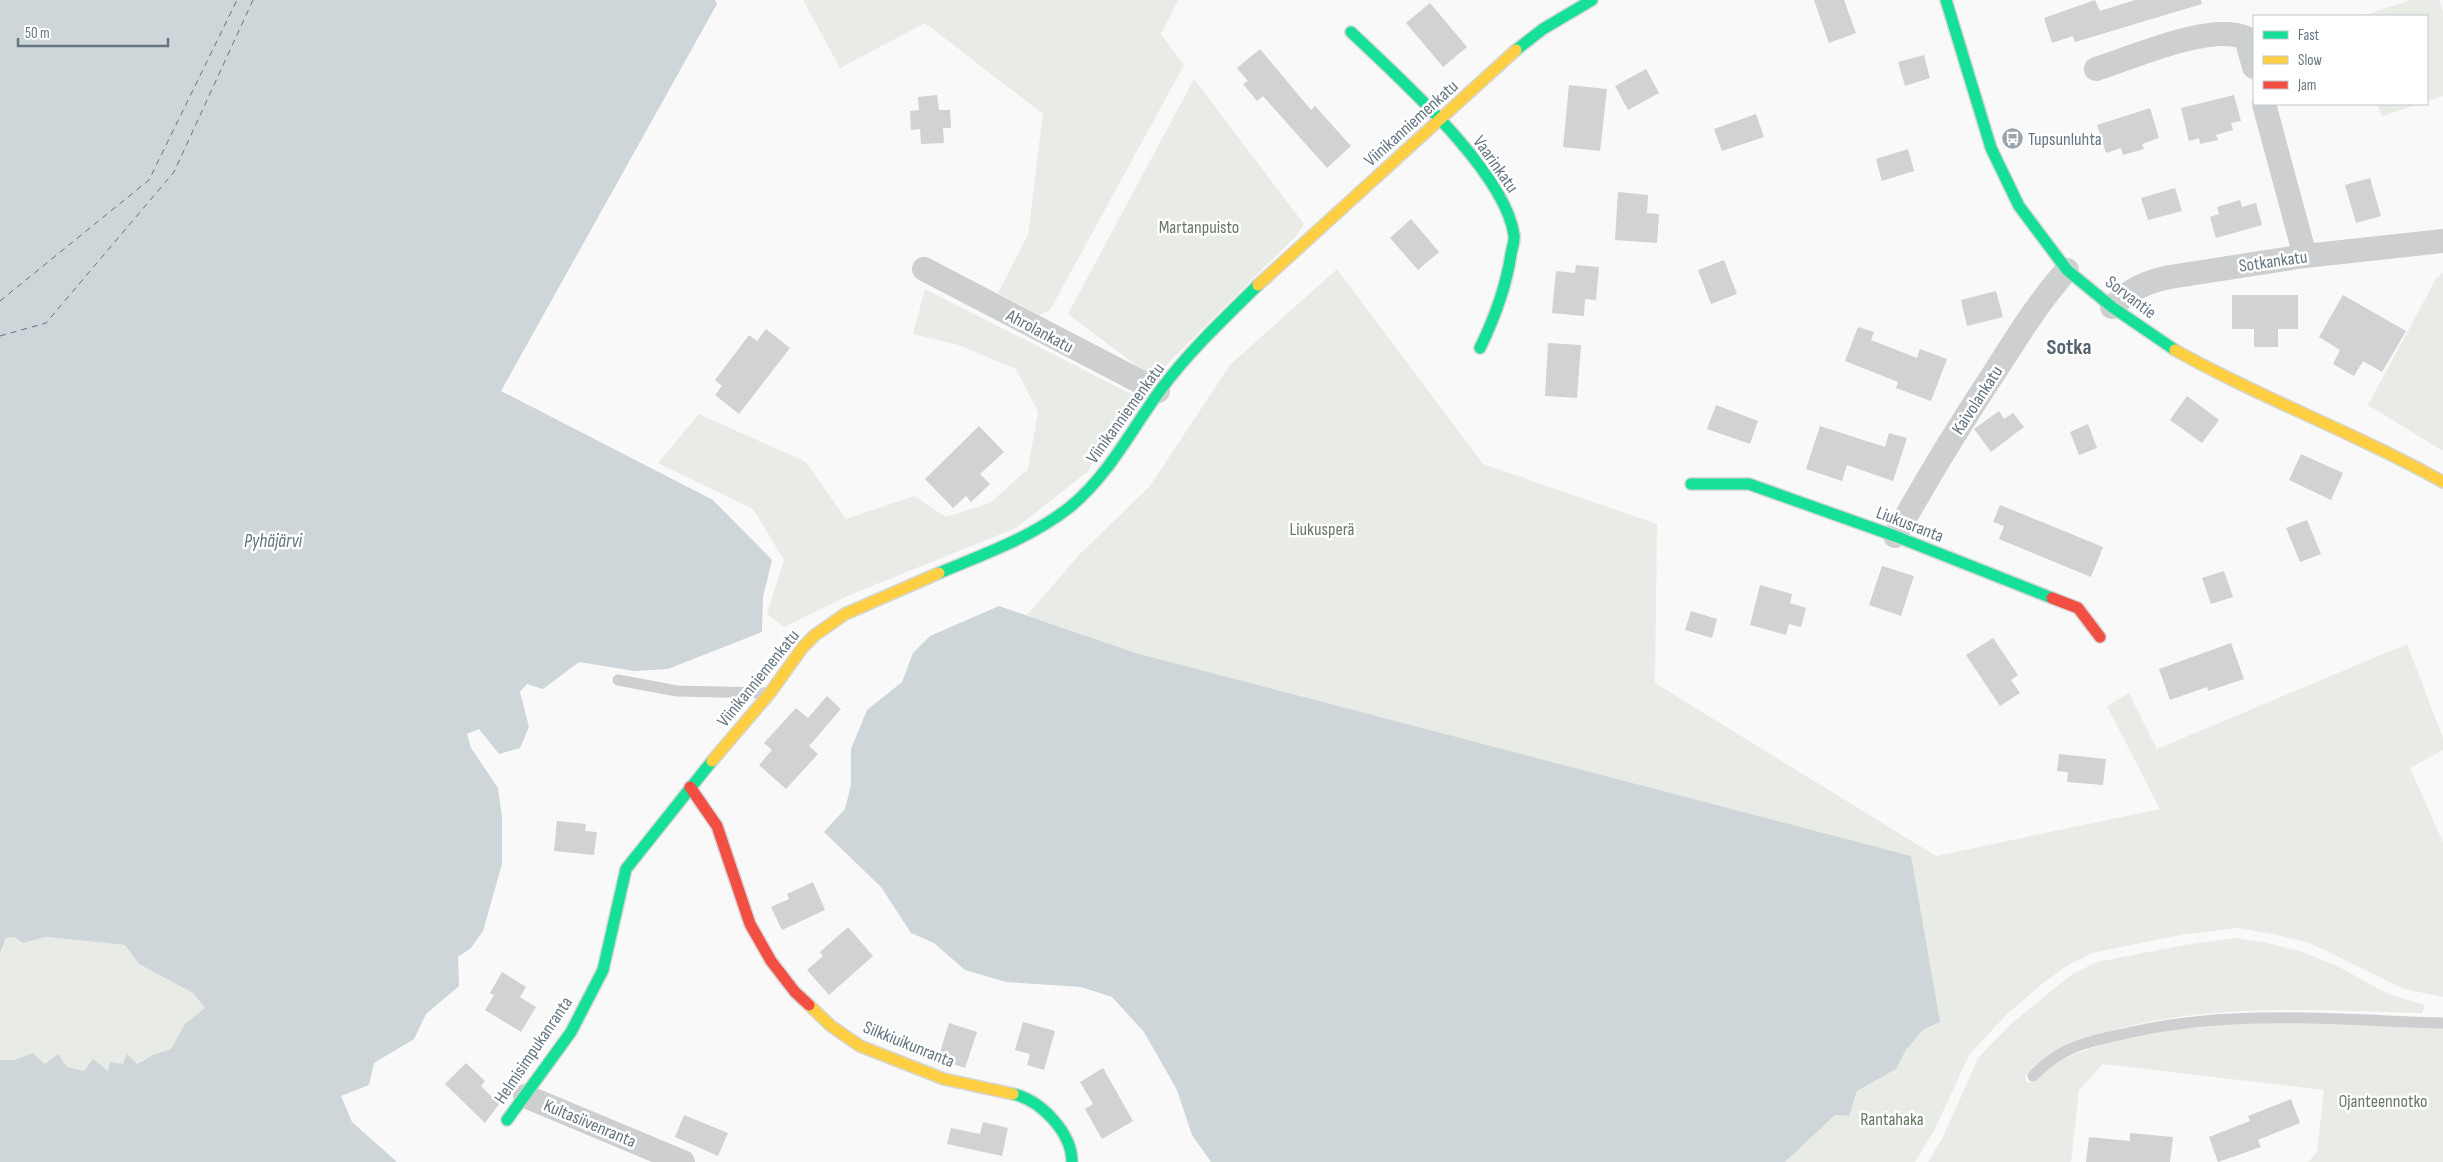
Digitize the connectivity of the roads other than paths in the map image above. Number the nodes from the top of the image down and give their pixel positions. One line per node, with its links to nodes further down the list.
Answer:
1 (1592, 0): 8 (street, Viinikanniemenkatu)
2 (1946, 0): 12 (street, Sorvantie)
3 (1351, 32): 8 (street, Vaarinkatu)
4 (2250, 37): 5 (street); 6 (street)
5 (2253, 60)
6 (2096, 69)
7 (2264, 105): 10 (street)
8 (1440, 120): 14 (street, Vaarinkatu); 15 (street, Viinikanniemenkatu)
9 (2443, 241): 10 (street, Sotkankatu)
10 (2305, 256): 13 (street, Sotkankatu)
11 (924, 269): 15 (street, Ahrolankatu)
12 (2067, 270): 13 (street, Sorvantie); 18 (street, Kaivolankatu)
13 (2112, 307): 16 (street, Sorvantie)
14 (1480, 348)
15 (1158, 391): 21 (street, Viinikanniemenkatu)
16 (2443, 482)
17 (1692, 484): 18 (street, Liukusranta)
18 (1895, 536): 19 (street, Liukusranta)
19 (2100, 637)
20 (618, 680): 21 (lane)
21 (770, 694): 22 (street, Viinikanniemenkatu)
22 (690, 787): 25 (street, Helmisimpukanranta); 28 (street, Silkkiuikunranta)
23 (2443, 1023): 24 (lane)
24 (2033, 1076)
25 (524, 1096): 26 (street, Helmisimpukanranta); 27 (street, Kultasiivenranta)
26 (507, 1120)
27 (683, 1162)
28 (1072, 1162)

